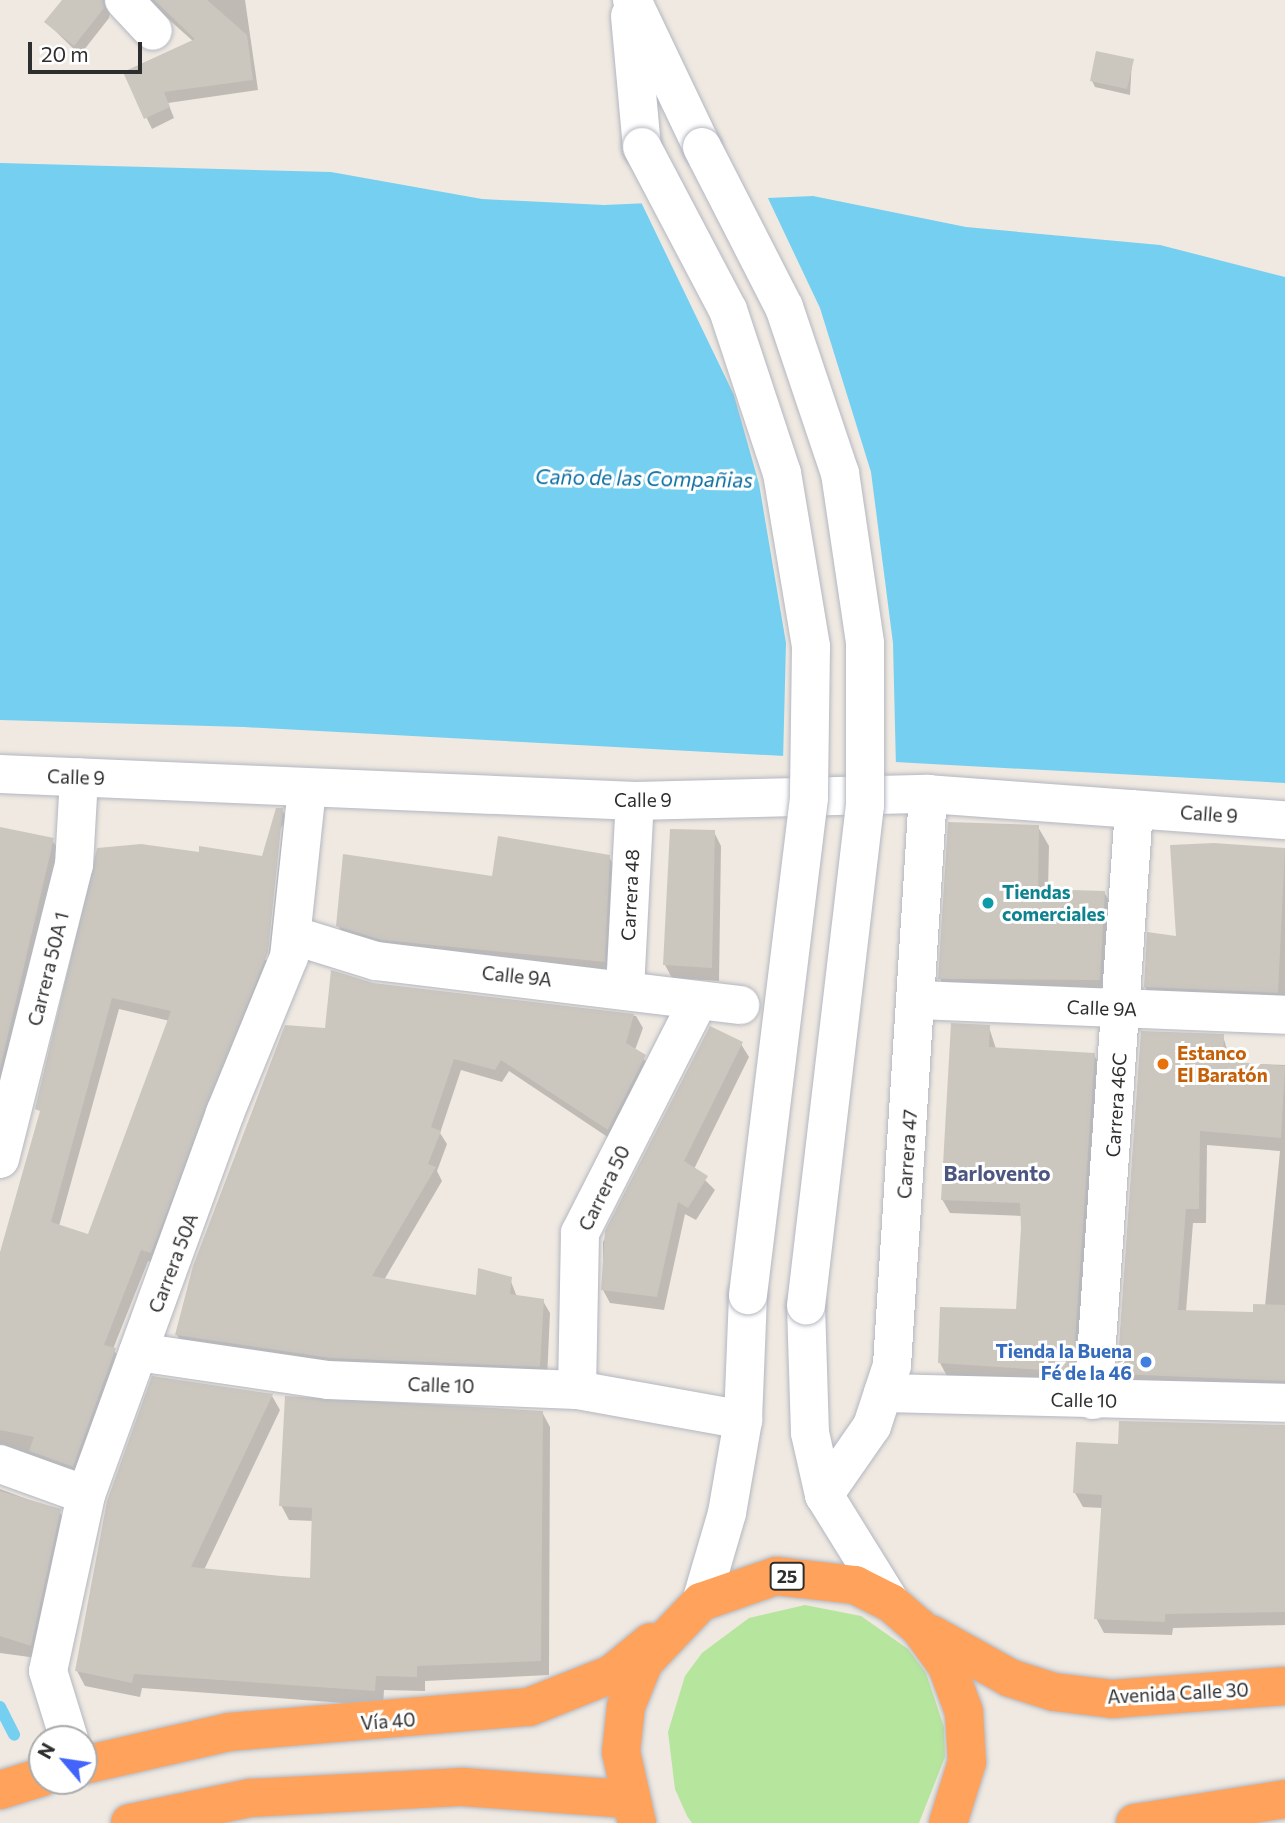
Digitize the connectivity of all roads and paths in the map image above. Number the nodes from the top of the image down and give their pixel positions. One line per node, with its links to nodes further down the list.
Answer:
1 (124, 0): 3 (street)
2 (630, 0): 24 (street, bridge); 27 (street, bridge)
3 (153, 31)
4 (0, 774): 5 (street, Calle 9)
5 (79, 777): 6 (street, Calle 9); 18 (street, Carrera 50A 1)
6 (307, 788): 8 (street, Calle 9); 11 (street, Carrera 50A)
7 (928, 794): 8 (street, Calle 9); 9 (street, Calle 9); 13 (street, Carrera 47)
8 (635, 801): 12 (street, Carrera 48)
9 (1134, 809): 10 (street, Calle 9); 16 (street, Carrera 46C)
10 (1285, 820)
11 (295, 936): 12 (street, Calle 9A); 19 (street, Carrera 50A)
12 (625, 989): 14 (street, Calle 9A)
13 (918, 1000): 16 (street, Calle 9A); 21 (street, Carrera 47)
14 (697, 1003): 15 (street, Calle 9A); 20 (street, Carrera 50)
15 (740, 1005)
16 (1123, 1008): 17 (street, Calle 9A); 22 (street, Carrera 46C)
17 (1285, 1015)
18 (0, 1159)
19 (138, 1352): 20 (street, Calle 10); 26 (street, Carrera 50A)
20 (576, 1390): 24 (street, Calle 10)
21 (883, 1394): 22 (street, Calle 10); 27 (street, Carrera 47)
22 (1093, 1400): 23 (street, Calle 10)
23 (1285, 1403)
24 (743, 1420): 28 (street)
25 (0, 1464): 26 (street)
26 (86, 1495): 32 (street, Carrera 50A)
27 (824, 1495): 29 (street)
28 (701, 1602): 29 (highway, 25); 30 (highway, 25)
29 (905, 1615): 31 (highway, Avenida Calle 30 / 25); 39 (highway)
30 (672, 1625): 33 (highway, Vía 40); 37 (highway, 25)
31 (1285, 1686)
32 (65, 1725)
33 (98, 1762)
34 (28, 1781): 35 (highway)
35 (0, 1790)
36 (1285, 1799): 40 (highway)
37 (633, 1811): 38 (highway)
38 (130, 1823)
39 (948, 1823)
40 (1135, 1823)

